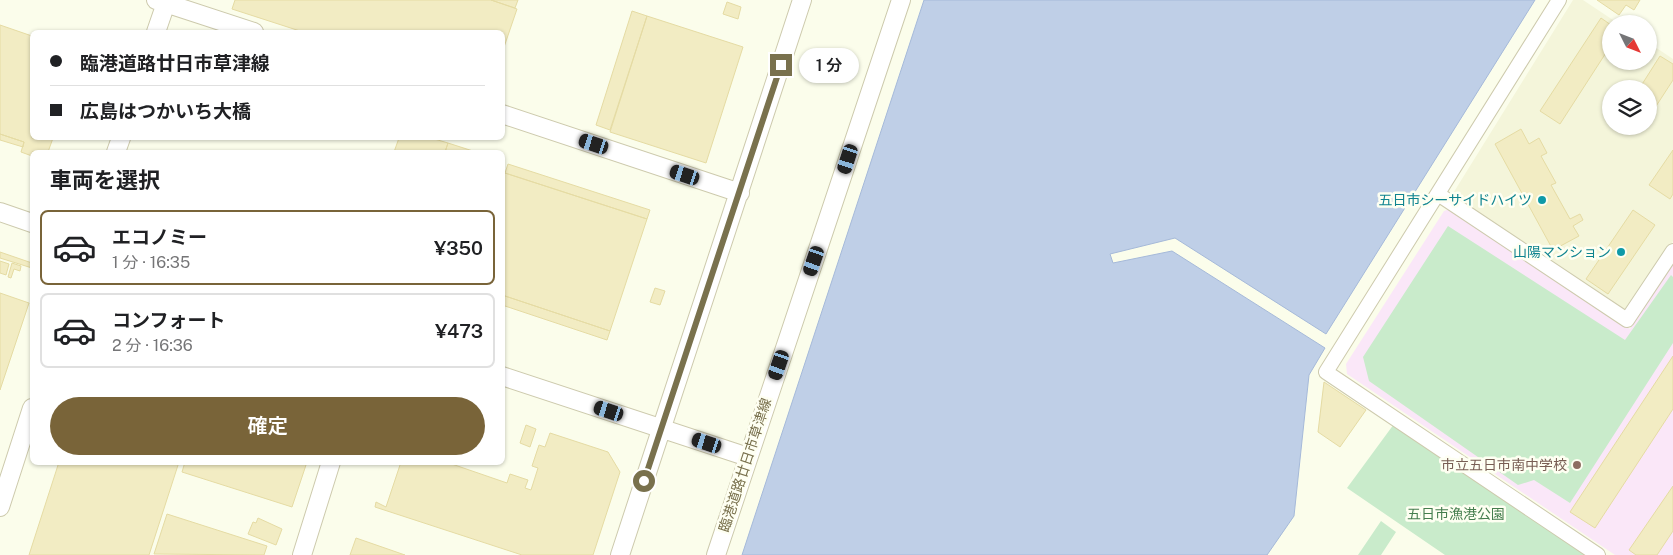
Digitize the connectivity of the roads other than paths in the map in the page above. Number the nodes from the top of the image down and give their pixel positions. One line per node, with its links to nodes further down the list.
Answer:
1 (802, 0): 8 (street)
2 (901, 0): 16 (street, 臨港道路廿日市草津線)
3 (1559, 0): 9 (street)
4 (161, 2): 5 (street); 6 (street)
5 (156, 30)
6 (248, 30)
7 (505, 115): 8 (street)
8 (740, 193): 15 (street)
9 (1438, 194): 12 (street); 22 (street)
10 (0, 212): 11 (street)
11 (30, 222)
12 (1673, 251)
13 (505, 377): 15 (street)
14 (30, 414): 18 (street)
15 (662, 428): 16 (street); 20 (street)
16 (748, 457): 21 (street, 臨港道路廿日市草津線)
17 (330, 465): 19 (street)
18 (0, 507)
19 (302, 555)
20 (620, 555)
21 (716, 555)
22 (1598, 555)

